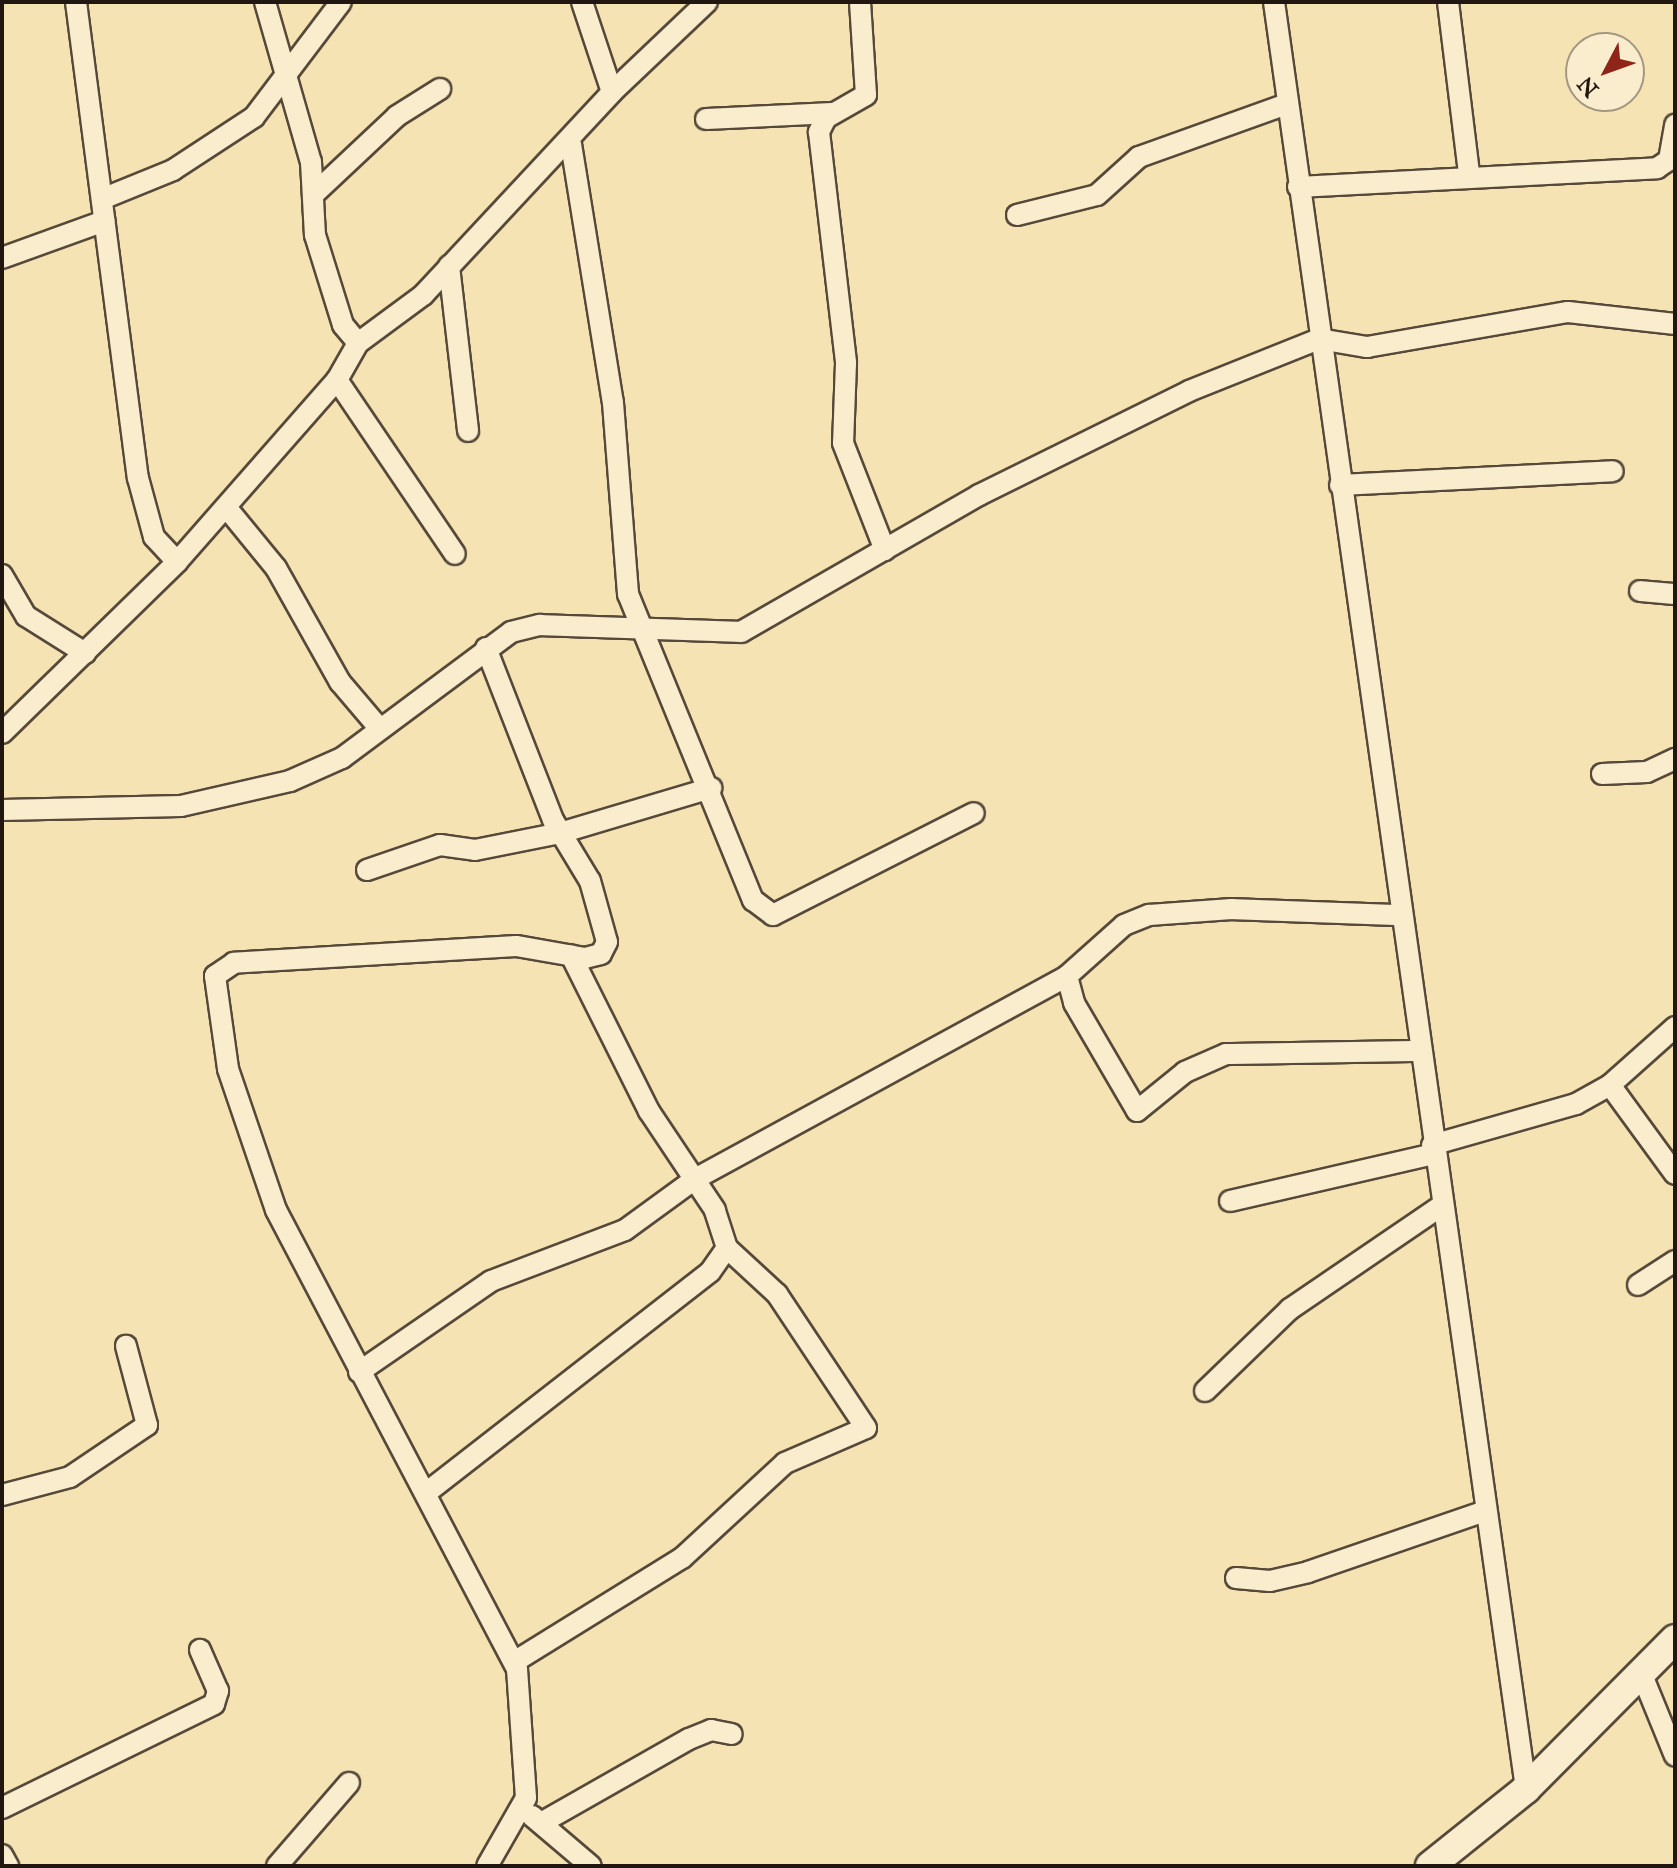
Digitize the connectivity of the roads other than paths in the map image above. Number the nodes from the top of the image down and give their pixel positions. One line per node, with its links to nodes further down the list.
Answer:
1 (76, 2): 20 (street)
2 (265, 2): 9 (street)
3 (341, 2): 9 (street)
4 (582, 2): 11 (street)
5 (707, 2): 11 (street)
6 (860, 2): 13 (street)
7 (1274, 2): 12 (street)
8 (1448, 2): 17 (street)
9 (285, 82): 19 (street); 20 (street)
10 (440, 89): 19 (street)
11 (612, 92): 16 (street)
12 (1287, 104): 18 (street); 21 (street)
13 (833, 113): 14 (street); 33 (street)
14 (706, 119)
15 (1675, 125): 17 (street)
16 (571, 144): 24 (street); 38 (street)
17 (1469, 174): 18 (street)
18 (1298, 187): 26 (street)
19 (313, 195): 27 (street)
20 (102, 199): 22 (street)
21 (1017, 215)
22 (104, 221): 23 (street); 35 (street)
23 (2, 258)
24 (449, 266): 27 (street); 29 (street)
25 (1675, 324): 26 (street)
26 (1319, 339): 31 (street); 33 (street)
27 (358, 343): 28 (street)
28 (337, 380): 32 (street); 34 (street)
29 (468, 431)
30 (1613, 471): 31 (street)
31 (1340, 485): 53 (street)
32 (226, 507): 35 (street); 44 (street)
33 (885, 550): 41 (street)
34 (455, 554)
35 (177, 562): 43 (street)
36 (2, 575): 43 (street)
37 (1640, 591): 39 (street)
38 (628, 594): 40 (street); 41 (street)
39 (1675, 594)
40 (608, 628): 41 (street); 42 (street)
41 (646, 630): 48 (street)
42 (486, 648): 44 (street); 51 (street)
43 (85, 653): 45 (street)
44 (380, 729): 49 (street)
45 (2, 733)
46 (1675, 759): 47 (street)
47 (1602, 774)
48 (711, 788): 50 (street); 51 (street)
49 (2, 810)
50 (974, 813)
51 (560, 833): 52 (street); 54 (street)
52 (367, 870)
53 (1399, 915): 55 (street); 57 (street)
54 (571, 955): 61 (street); 68 (street)
55 (1067, 976): 57 (street); 61 (street)
56 (1675, 1027): 58 (street)
57 (1419, 1051): 59 (street)
58 (1610, 1085): 59 (street); 60 (street)
59 (1432, 1150): 62 (street); 63 (street)
60 (1675, 1174)
61 (695, 1179): 64 (street); 68 (street)
62 (1230, 1201)
63 (1441, 1206): 69 (street); 72 (street)
64 (727, 1248): 70 (street); 76 (street)
65 (1675, 1261): 66 (street)
66 (1638, 1285)
67 (126, 1346): 71 (street)
68 (359, 1372): 70 (street)
69 (1205, 1391)
70 (426, 1493): 76 (street)
71 (2, 1495)
72 (1485, 1511): 73 (street); 81 (street)
73 (1236, 1578)
74 (1675, 1639): 77 (street)
75 (200, 1650): 82 (street)
76 (514, 1662): 83 (street)
77 (1642, 1675): 79 (street); 81 (street)
78 (732, 1734): 84 (street)
79 (1675, 1756)
80 (349, 1783): 87 (street)
81 (1526, 1789): 90 (street)
82 (2, 1808)
83 (523, 1808): 84 (street); 88 (street)
84 (541, 1823): 89 (street)
85 (2, 1855): 86 (street)
86 (8, 1866)
87 (277, 1866)
88 (487, 1866)
89 (591, 1866)
90 (1430, 1866)

